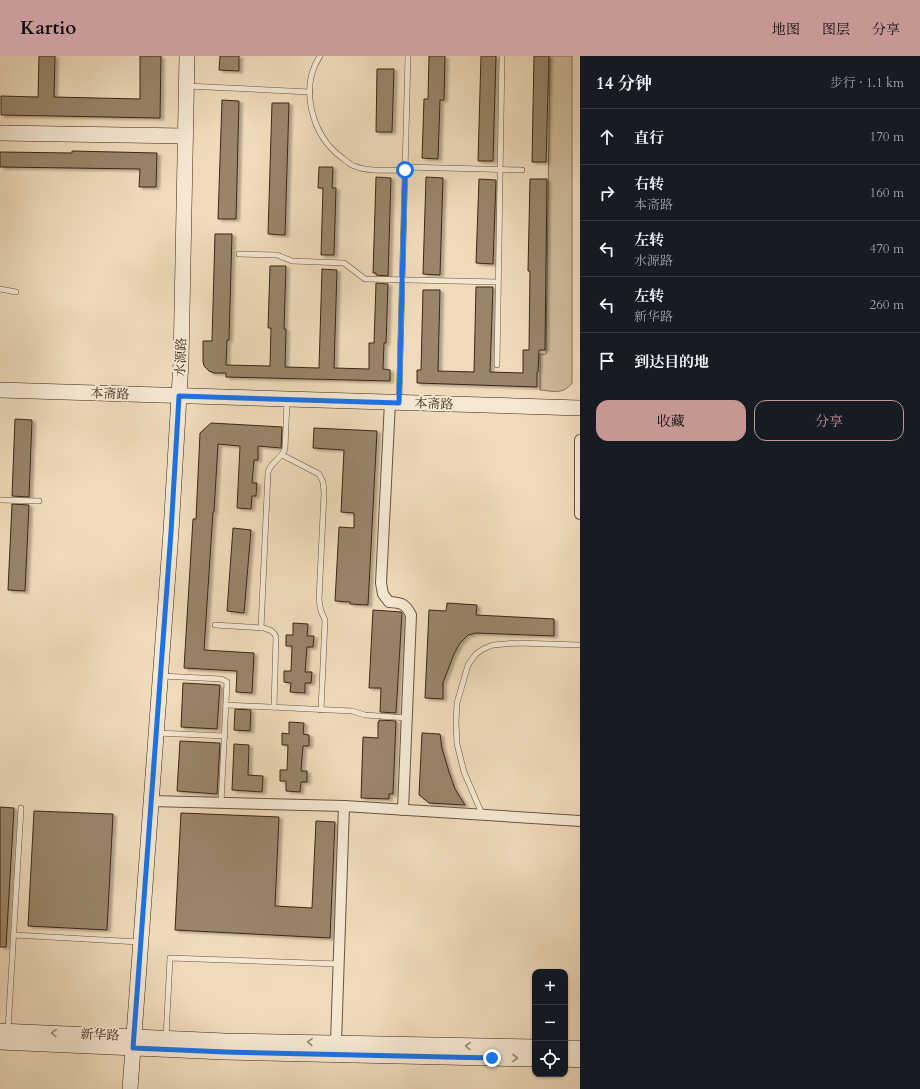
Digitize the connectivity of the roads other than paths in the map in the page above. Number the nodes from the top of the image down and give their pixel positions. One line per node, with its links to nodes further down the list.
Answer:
1 (187, 56): 5 (street, 水源路)
2 (320, 56): 6 (lane)
3 (408, 56): 9 (lane)
4 (502, 56): 10 (lane)
5 (186, 86): 6 (lane); 8 (street, 水源路)
6 (310, 92): 9 (lane)
7 (0, 133): 8 (street)
8 (185, 136): 19 (street, 水源路)
9 (405, 169): 10 (lane); 13 (lane)
10 (500, 170): 11 (lane); 14 (lane)
11 (522, 170)
12 (239, 254): 13 (lane)
13 (402, 280): 14 (lane); 21 (lane)
14 (498, 282): 17 (lane)
15 (0, 289): 16 (lane)
16 (16, 292)
17 (496, 365)
18 (0, 390): 19 (street, 本斋路)
19 (179, 396): 20 (street, 本斋路); 31 (street, 水源路)
20 (287, 399): 21 (street, 本斋路); 24 (lane)
21 (395, 402): 22 (street, 本斋路); 35 (street)
22 (580, 408)
23 (580, 440): 27 (street)
24 (282, 455): 29 (lane); 34 (lane)
25 (0, 500): 26 (lane)
26 (39, 501)
27 (580, 514)
28 (214, 625): 29 (lane)
29 (261, 628): 33 (lane)
30 (580, 645): 43 (lane)
31 (160, 676): 32 (lane); 36 (street, 水源路)
32 (226, 705): 33 (lane); 37 (lane)
33 (274, 707): 34 (lane)
34 (321, 710): 35 (lane)
35 (407, 718): 42 (street)
36 (156, 732): 37 (lane); 38 (street, 水源路)
37 (225, 736): 39 (lane)
38 (151, 801): 39 (street); 46 (street, 水源路)
39 (221, 803): 40 (street)
40 (344, 806): 42 (street); 47 (street)
41 (21, 808): 45 (lane)
42 (403, 810): 43 (street)
43 (483, 815): 44 (street)
44 (580, 822)
45 (14, 935): 46 (lane); 48 (lane)
46 (141, 942): 50 (street, 水源路)
47 (339, 964): 49 (lane); 51 (street)
48 (3, 1035): 50 (street, 新华路)
49 (166, 1038): 50 (street, 新华路); 51 (street, 新华路, one-way to 49)
50 (133, 1042): 55 (street, 新华路, one-way to 55); 58 (street, 水源路)
51 (336, 1042): 52 (street, 新华路, one-way to 51)
52 (532, 1047)
53 (568, 1048): 54 (street)
54 (580, 1048)
55 (532, 1059)
56 (568, 1059): 57 (street)
57 (580, 1060)
58 (130, 1089)

